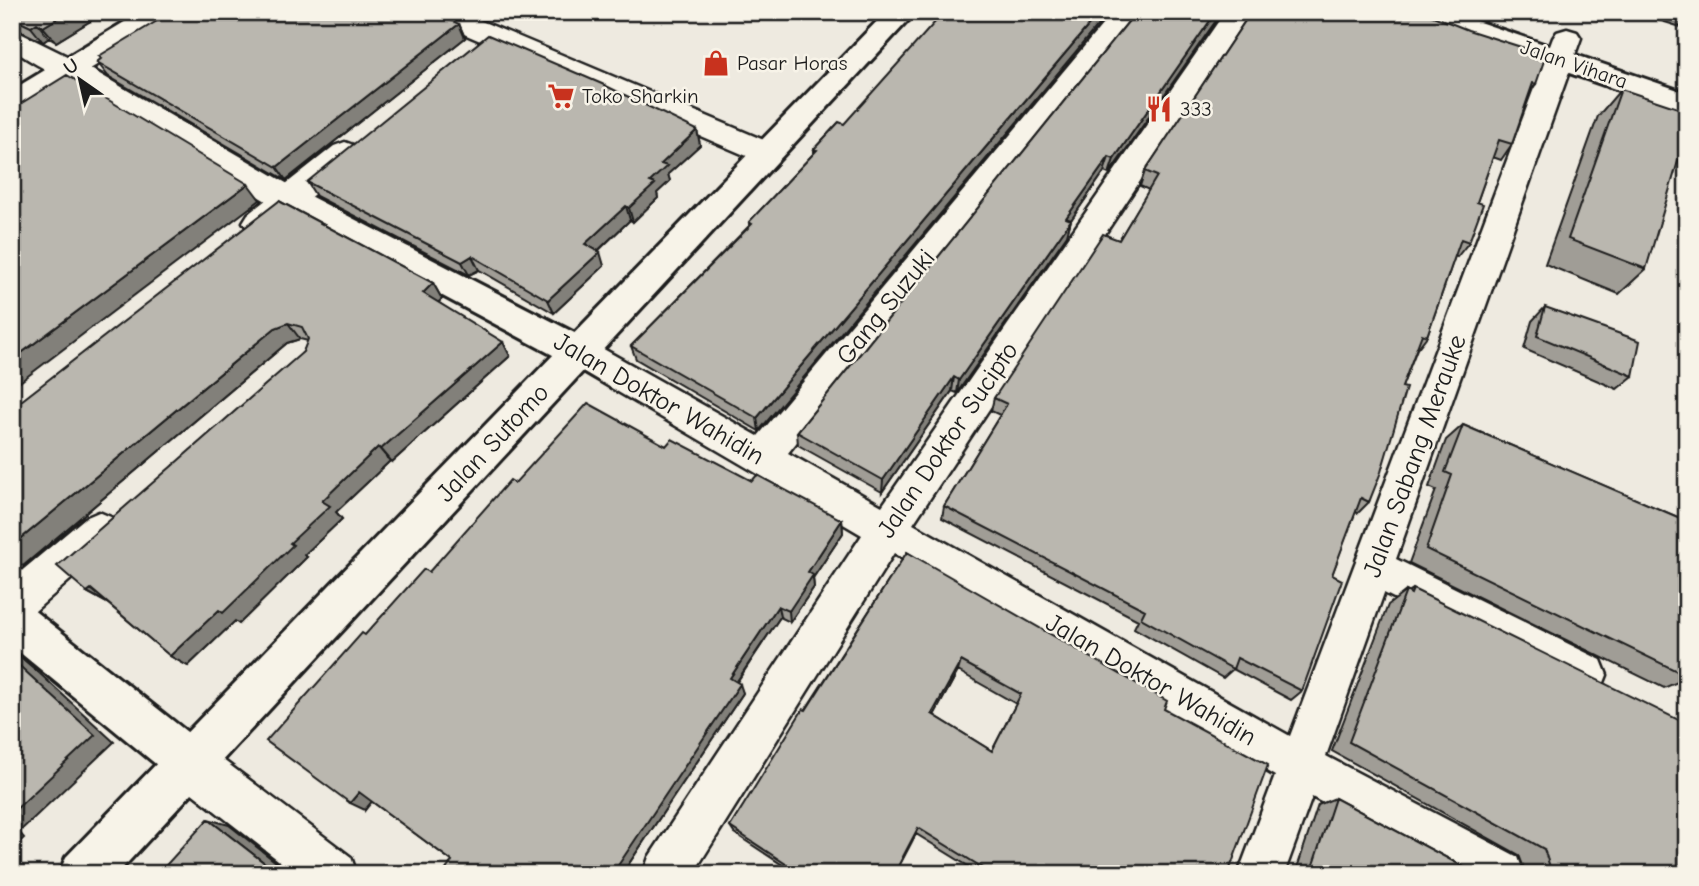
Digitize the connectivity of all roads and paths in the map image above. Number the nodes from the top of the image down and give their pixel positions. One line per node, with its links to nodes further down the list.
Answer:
1 (162, 12): 10 (street)
2 (436, 12): 15 (street)
3 (902, 12): 15 (street, Jalan Sutomo)
4 (1128, 12): 19 (street, Gang Suzuki)
5 (1239, 12): 21 (street, Jalan Doktor Sucipto)
6 (1421, 12): 9 (street, Jalan Vihara)
7 (1485, 12): 9 (street, Jalan Vihara)
8 (12, 38): 10 (street, Jalan Doktor Wahidin)
9 (1563, 48): 11 (street, Jalan Vihara); 13 (street, Jalan Vihara); 22 (street, Jalan Sabang Merauke)
10 (69, 69): 12 (street); 16 (street, Jalan Doktor Wahidin)
11 (1687, 82)
12 (12, 104)
13 (1687, 104)
14 (363, 139): 16 (street)
15 (767, 153): 18 (street, Jalan Sutomo)
16 (288, 199): 17 (street); 18 (street, Jalan Doktor Wahidin)
17 (233, 242)
18 (579, 352): 19 (street, Jalan Doktor Wahidin); 26 (street, Jalan Sutomo)
19 (762, 458): 21 (street, Jalan Doktor Wahidin)
20 (126, 506): 23 (street)
21 (888, 529): 27 (street, Jalan Doktor Wahidin); 30 (street, Jalan Doktor Sucipto)
22 (1374, 568): 25 (street); 27 (street, Jalan Sabang Merauke)
23 (12, 604)
24 (12, 619): 26 (street)
25 (1615, 689)
26 (191, 763): 28 (street, Jalan Sutomo); 29 (street)
27 (1302, 767): 31 (street, Jalan Sabang Merauke); 32 (street, Jalan Doktor Wahidin)
28 (83, 874)
29 (334, 874)
30 (666, 874)
31 (1261, 874)
32 (1501, 874)

